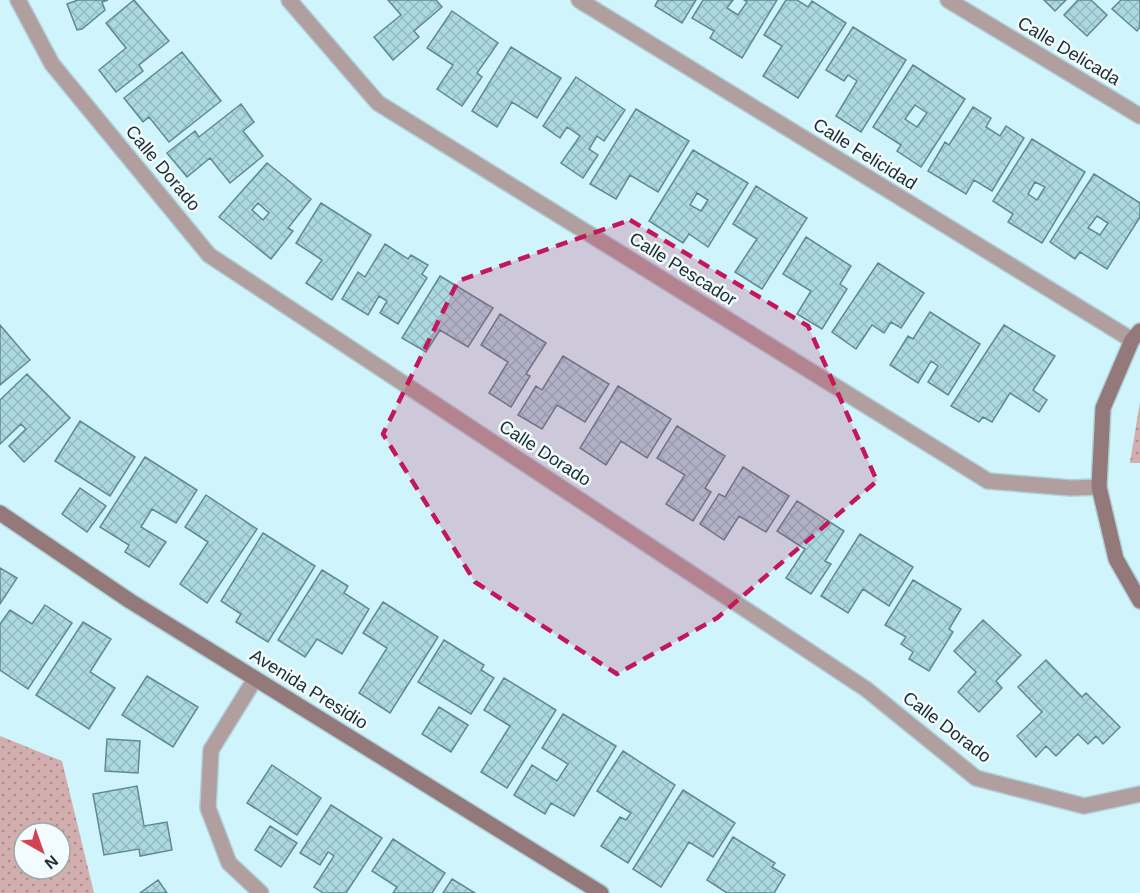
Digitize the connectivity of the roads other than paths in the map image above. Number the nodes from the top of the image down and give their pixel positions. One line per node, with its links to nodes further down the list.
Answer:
1 (18, 0): 11 (street, Calle Dorado)
2 (289, 0): 7 (street, Calle Pescador)
3 (579, 0): 6 (street, Calle Felicidad)
4 (948, 0): 5 (street, Calle Delicada)
5 (1140, 116)
6 (1136, 336): 7 (street)
7 (1099, 487): 9 (street)
8 (0, 513): 10 (street, Avenida Presidio)
9 (1140, 601)
10 (255, 679): 12 (street); 13 (street, Avenida Presidio)
11 (1140, 794)
12 (261, 893)
13 (601, 893)

